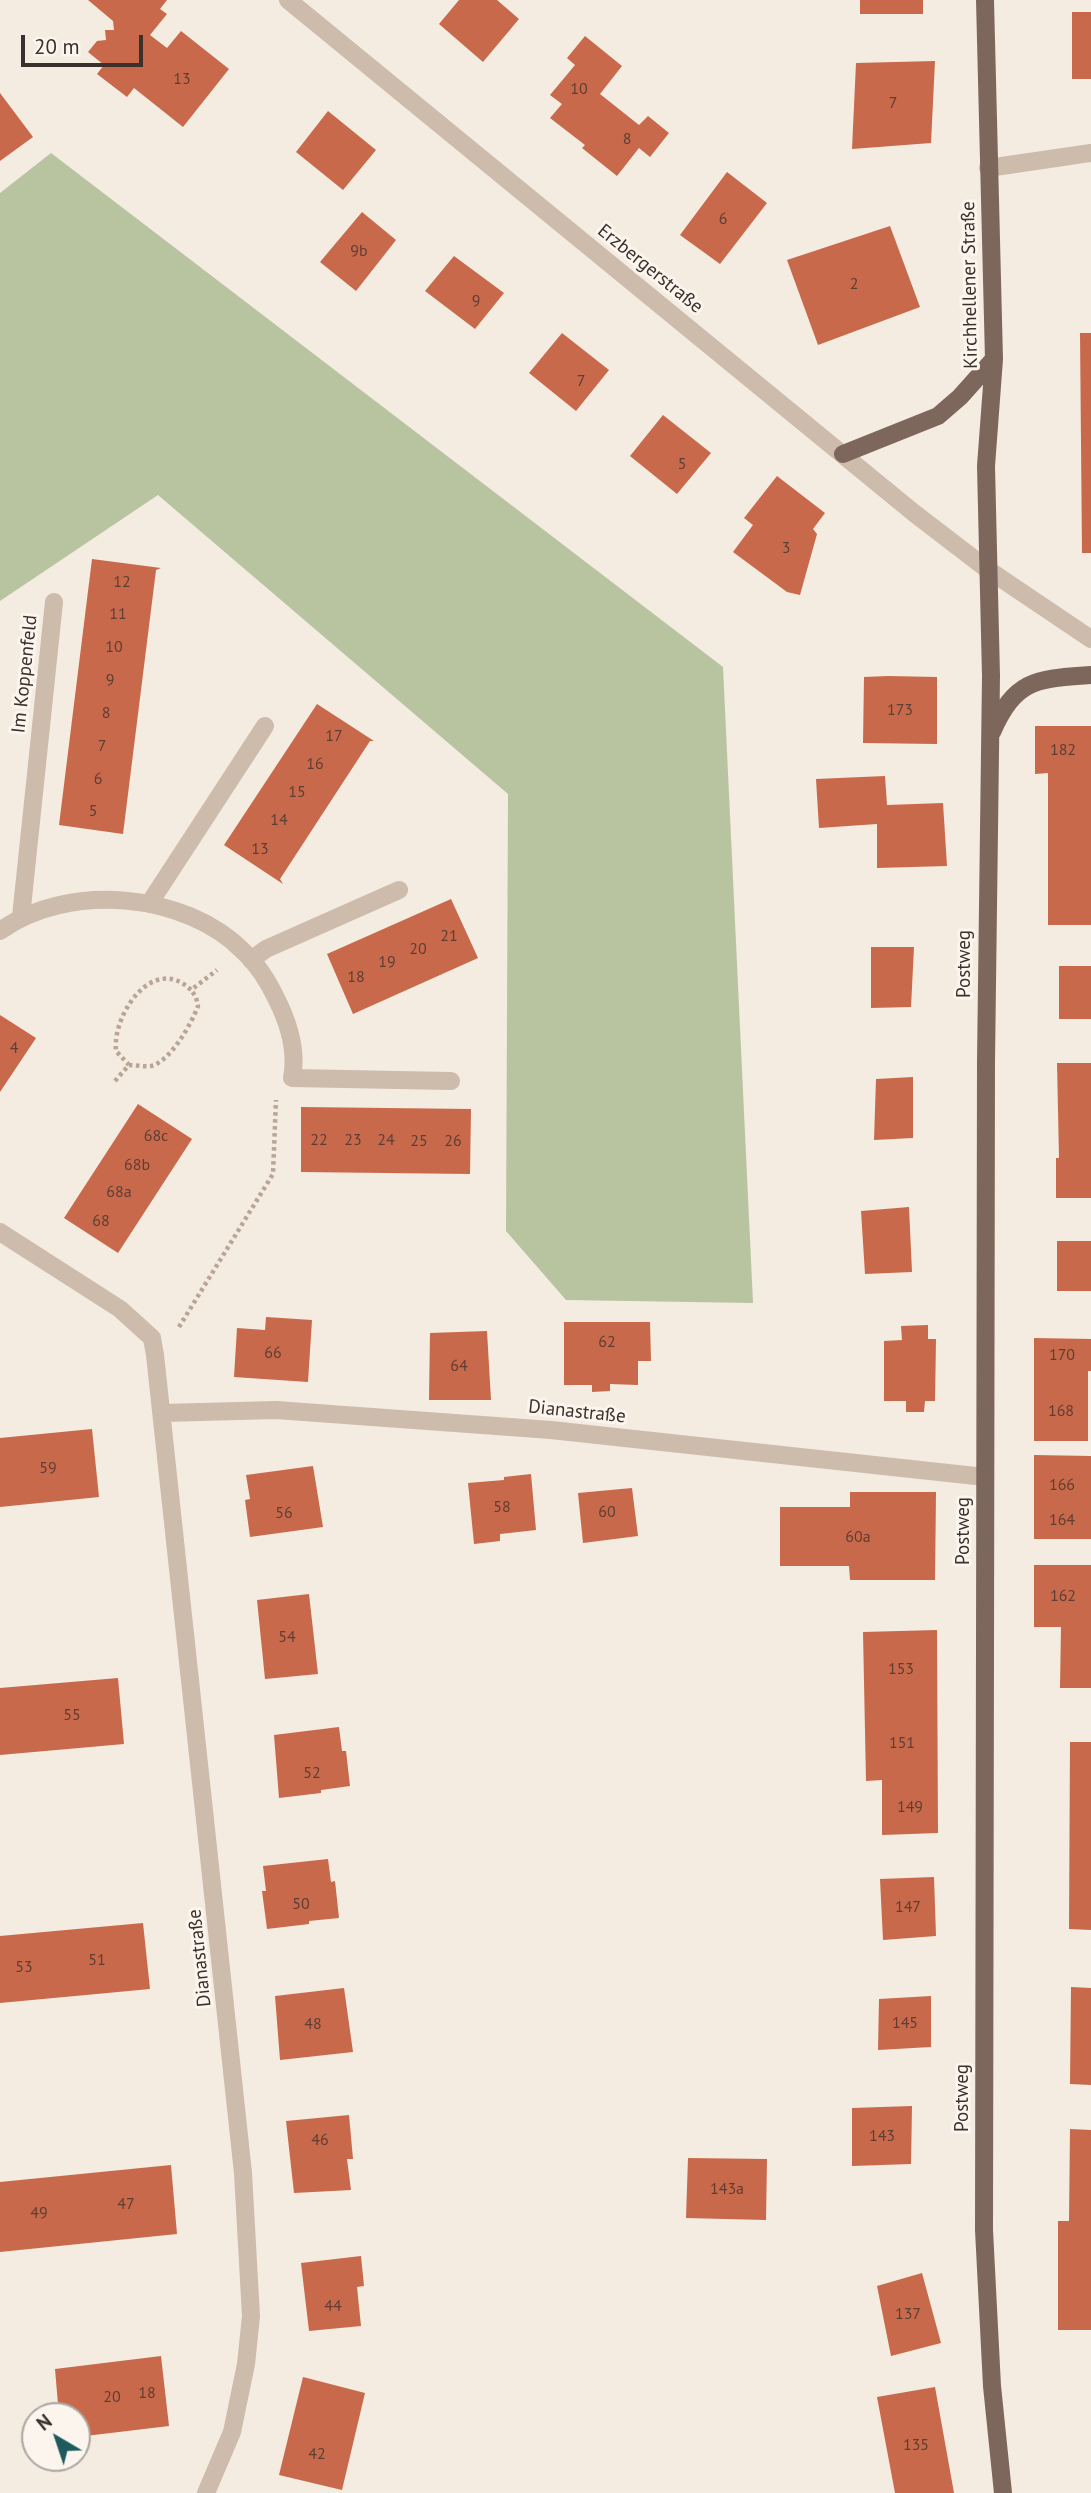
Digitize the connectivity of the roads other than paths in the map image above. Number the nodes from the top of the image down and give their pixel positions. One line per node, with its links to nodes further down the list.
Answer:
1 (288, 0): 6 (street, Erzbergerstraße)
2 (985, 0): 4 (main road, Kirchhellener Straße)
3 (1091, 153): 4 (street)
4 (988, 168): 5 (main road, Kirchhellener Straße)
5 (994, 359): 6 (main road); 7 (main road, Kirchhellener Straße)
6 (843, 454): 7 (street, Erzbergerstraße)
7 (987, 569): 9 (street, Erzbergerstraße); 12 (main road, Postweg)
8 (54, 602): 15 (street, Im Koppenfeld)
9 (1091, 639)
10 (1091, 675): 12 (main road)
11 (265, 726): 14 (street)
12 (989, 738): 21 (main road, Postweg)
13 (399, 890): 17 (street)
14 (149, 904): 15 (street); 17 (street)
15 (21, 917): 16 (street)
16 (0, 931)
17 (247, 955): 18 (street)
18 (451, 1082)
19 (0, 1232): 20 (street, Dianastraße)
20 (163, 1413): 21 (street, Dianastraße); 22 (street, Dianastraße)
21 (985, 1477): 23 (main road, Postweg)
22 (206, 2493)
23 (1003, 2493)

